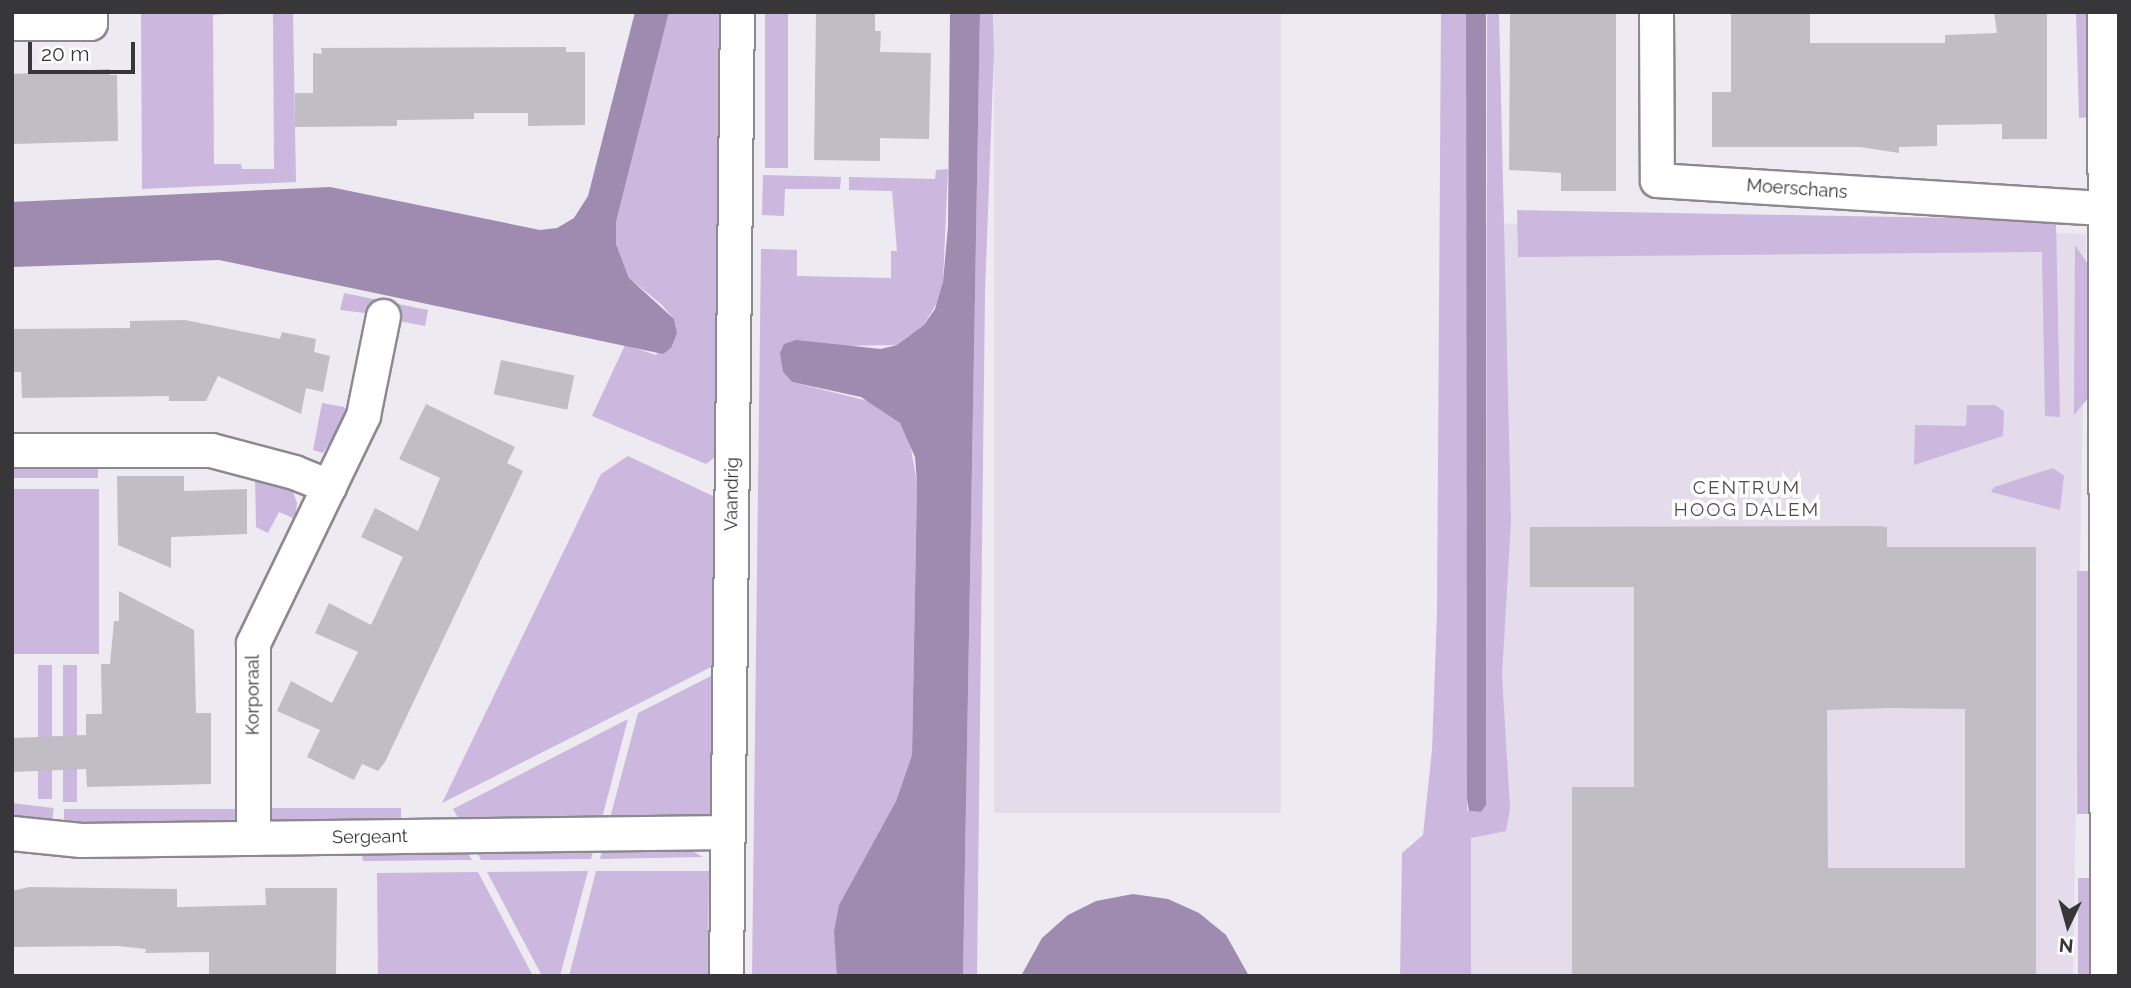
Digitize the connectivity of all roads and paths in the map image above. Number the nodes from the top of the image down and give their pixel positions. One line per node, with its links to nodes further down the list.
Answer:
1 (90, 12): 5 (street)
2 (737, 12): 11 (street, Vaandrig)
3 (1656, 12): 6 (street, Moerschans)
4 (2104, 12): 6 (street)
5 (12, 23)
6 (2105, 208): 8 (street)
7 (383, 316): 10 (street, Korporaal)
8 (2112, 434): 15 (street)
9 (12, 450): 10 (street)
10 (329, 486): 13 (street, Korporaal)
11 (728, 832): 13 (street, Sergeant); 14 (street, Vaandrig)
12 (12, 833): 13 (street, Sergeant)
13 (253, 838)
14 (726, 976)
15 (2107, 976)

